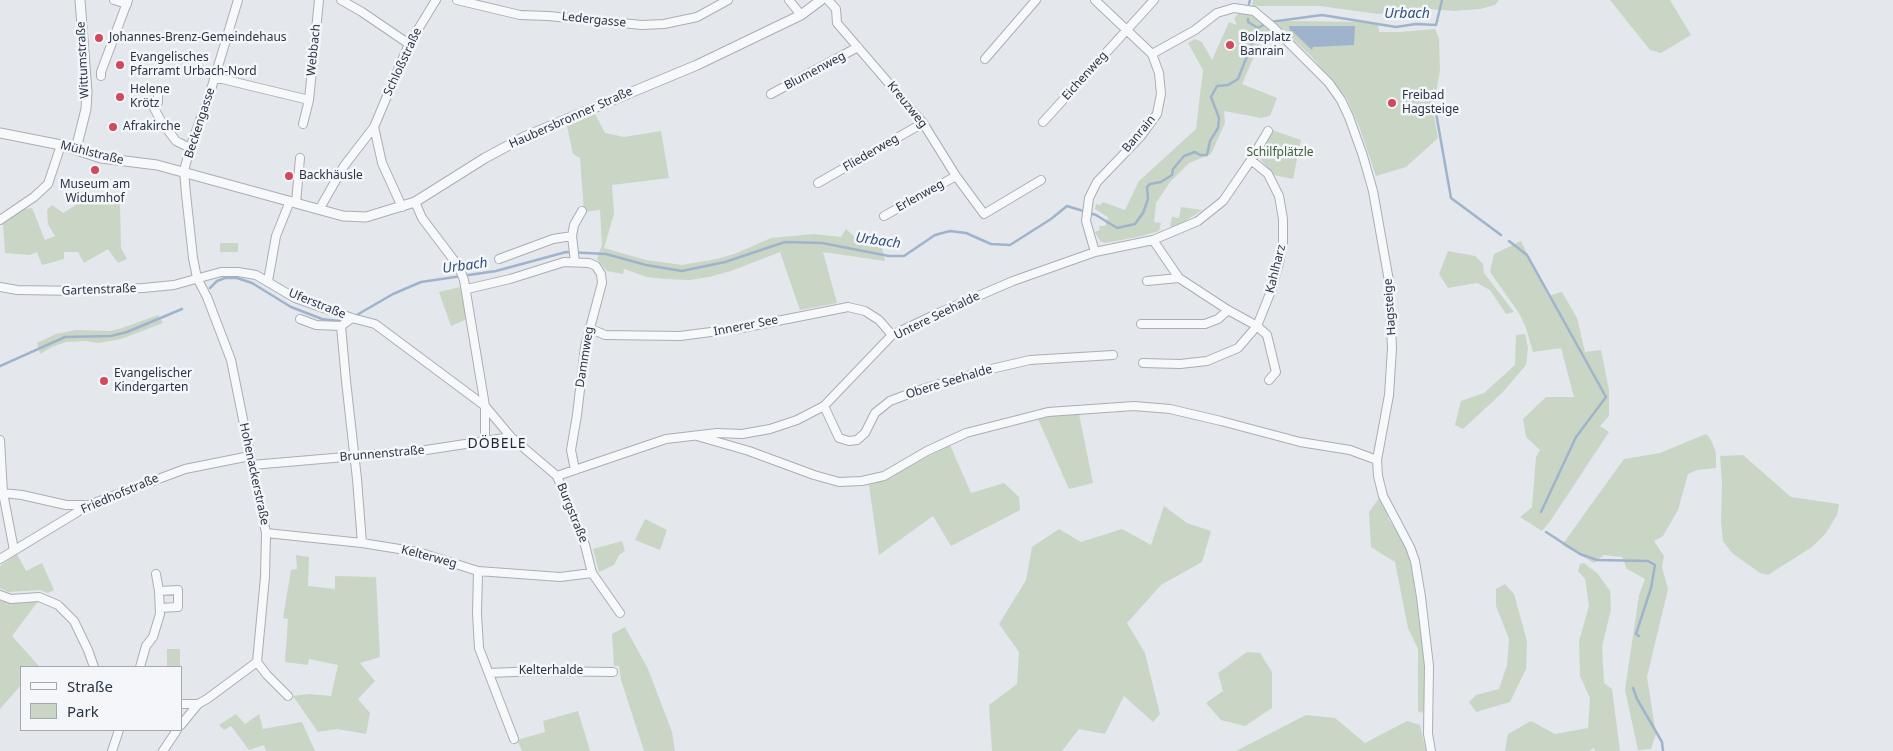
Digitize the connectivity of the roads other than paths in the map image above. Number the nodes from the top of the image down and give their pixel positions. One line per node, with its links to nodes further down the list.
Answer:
1 (80, 0): 35 (street, Wittumstraße)
2 (114, 0): 15 (street)
3 (238, 0): 23 (street, Beckengasse)
4 (320, 0): 26 (street, Webbach)
5 (341, 0): 18 (street)
6 (436, 0): 18 (street, Schloßstraße)
7 (457, 0): 8 (street, Ledergasse)
8 (728, 0)
9 (789, 0): 16 (street)
10 (820, 0): 16 (street, Haubersbronner Straße)
11 (828, 0): 19 (street, Kreuzweg)
12 (1036, 0): 21 (street)
13 (1095, 0): 17 (street, Banrain)
14 (1154, 0): 17 (street, Eichenweg)
15 (128, 2): 22 (street)
16 (801, 15): 43 (street, Haubersbronner Straße)
17 (1126, 29): 20 (street, Banrain); 27 (street, Eichenweg)
18 (409, 44): 30 (street, Schloßstraße)
19 (858, 48): 24 (street, Blumenweg); 28 (street, Kreuzweg)
20 (1152, 54): 51 (street, Banrain); 79 (street, Hagsteige)
21 (985, 59)
22 (101, 76)
23 (214, 78): 26 (street); 34 (street, Beckengasse)
24 (771, 94)
25 (158, 95): 34 (street)
26 (309, 100): 29 (street, Webbach)
27 (1043, 122)
28 (923, 123): 39 (street, Kreuzweg); 41 (street, Fliederweg)
29 (303, 124)
30 (374, 127): 44 (street); 45 (street, Schloßstraße)
31 (1268, 131): 37 (street, Untere Seehalde)
32 (0, 133): 33 (street, Mühlstraße)
33 (61, 145): 35 (street, Mühlstraße); 48 (street)
34 (190, 148): 38 (street, Beckengasse)
35 (76, 149): 38 (street, Mühlstraße)
36 (300, 158): 42 (street)
37 (1251, 160): 50 (street, Untere Seehalde); 65 (street, Kahlharz)
38 (184, 172): 42 (street, Haubersbronner Straße); 54 (street, Beckengasse)
39 (956, 176): 40 (street, Kreuzweg); 47 (street, Erlenweg)
40 (1041, 180)
41 (818, 183)
42 (293, 202): 45 (street, Haubersbronner Straße); 57 (street)
43 (416, 202): 44 (street, Haubersbronner Straße); 59 (street)
44 (402, 207): 45 (street, Haubersbronner Straße)
45 (320, 208)
46 (582, 211): 49 (street)
47 (884, 216)
48 (0, 220)
49 (572, 236): 52 (street); 53 (street)
50 (1153, 240): 51 (street, Untere Seehalde); 55 (street)
51 (1095, 252): 67 (street, Untere Seehalde)
52 (499, 258)
53 (575, 259): 59 (street, Dammweg); 66 (street, Dammweg)
54 (198, 278): 57 (street, Uferstraße); 58 (street, Gartenstraße); 77 (street, Hohenackerstraße)
55 (1180, 278): 56 (street); 60 (street)
56 (1147, 280)
57 (268, 281): 61 (street, Uferstraße)
58 (0, 287)
59 (466, 288): 71 (street)
60 (1228, 310): 63 (street); 65 (street)
61 (349, 317): 64 (street, Uferstraße); 71 (street, Uferstraße)
62 (300, 320): 64 (street, Uferstraße)
63 (1141, 324)
64 (341, 326): 78 (street)
65 (1258, 326): 69 (street, Kahlharz); 70 (street)
66 (589, 328): 67 (street, Innerer See); 81 (street, Dammweg)
67 (892, 335): 72 (street, Untere Seehalde)
68 (1113, 355): 72 (street, Obere Seehalde)
69 (1143, 363)
70 (1269, 380)
71 (485, 406): 74 (street, Burgstraße); 76 (street)
72 (824, 406): 73 (street, Untere Seehalde)
73 (697, 435): 79 (street); 81 (street, Untere Seehalde)
74 (511, 437): 76 (street, Brunnenstraße); 82 (street, Burgstraße)
75 (0, 440): 83 (street)
76 (485, 440): 78 (street, Brunnenstraße)
77 (250, 456): 80 (street, Hohenackerstraße); 84 (street, Friedhofstraße)
78 (354, 456): 80 (street, Brunnenstraße); 86 (street)
79 (1378, 460): 110 (street, Hagsteige)
80 (252, 465): 85 (street, Hohenackerstraße)
81 (576, 470): 82 (street, Untere Seehalde)
82 (557, 476): 90 (street, Burgstraße)
83 (2, 494): 84 (street); 87 (street)
84 (88, 505): 87 (street, Friedhofstraße)
85 (266, 533): 86 (street, Kelterweg); 96 (street, Hohenackerstraße)
86 (362, 543): 89 (street, Kelterweg)
87 (14, 550): 88 (street, Friedhofstraße)
88 (0, 559)
89 (478, 572): 90 (street, Kelterweg); 99 (street)
90 (592, 573): 95 (street, Burgstraße)
91 (156, 574): 92 (street)
92 (159, 591): 94 (street); 94 (street)
93 (0, 595): 97 (street)
94 (160, 608): 98 (street)
95 (620, 613)
96 (257, 662): 101 (street); 103 (street)
97 (94, 666)
98 (140, 666)
99 (489, 672): 100 (street, Kelterhalde); 107 (street)
100 (613, 672)
101 (288, 696)
102 (182, 704): 103 (street)
103 (198, 704): 104 (street)
104 (182, 724)
105 (120, 731): 108 (street)
106 (176, 731): 109 (street)
107 (514, 739)
108 (112, 751)
109 (163, 751)
110 (1431, 751)

